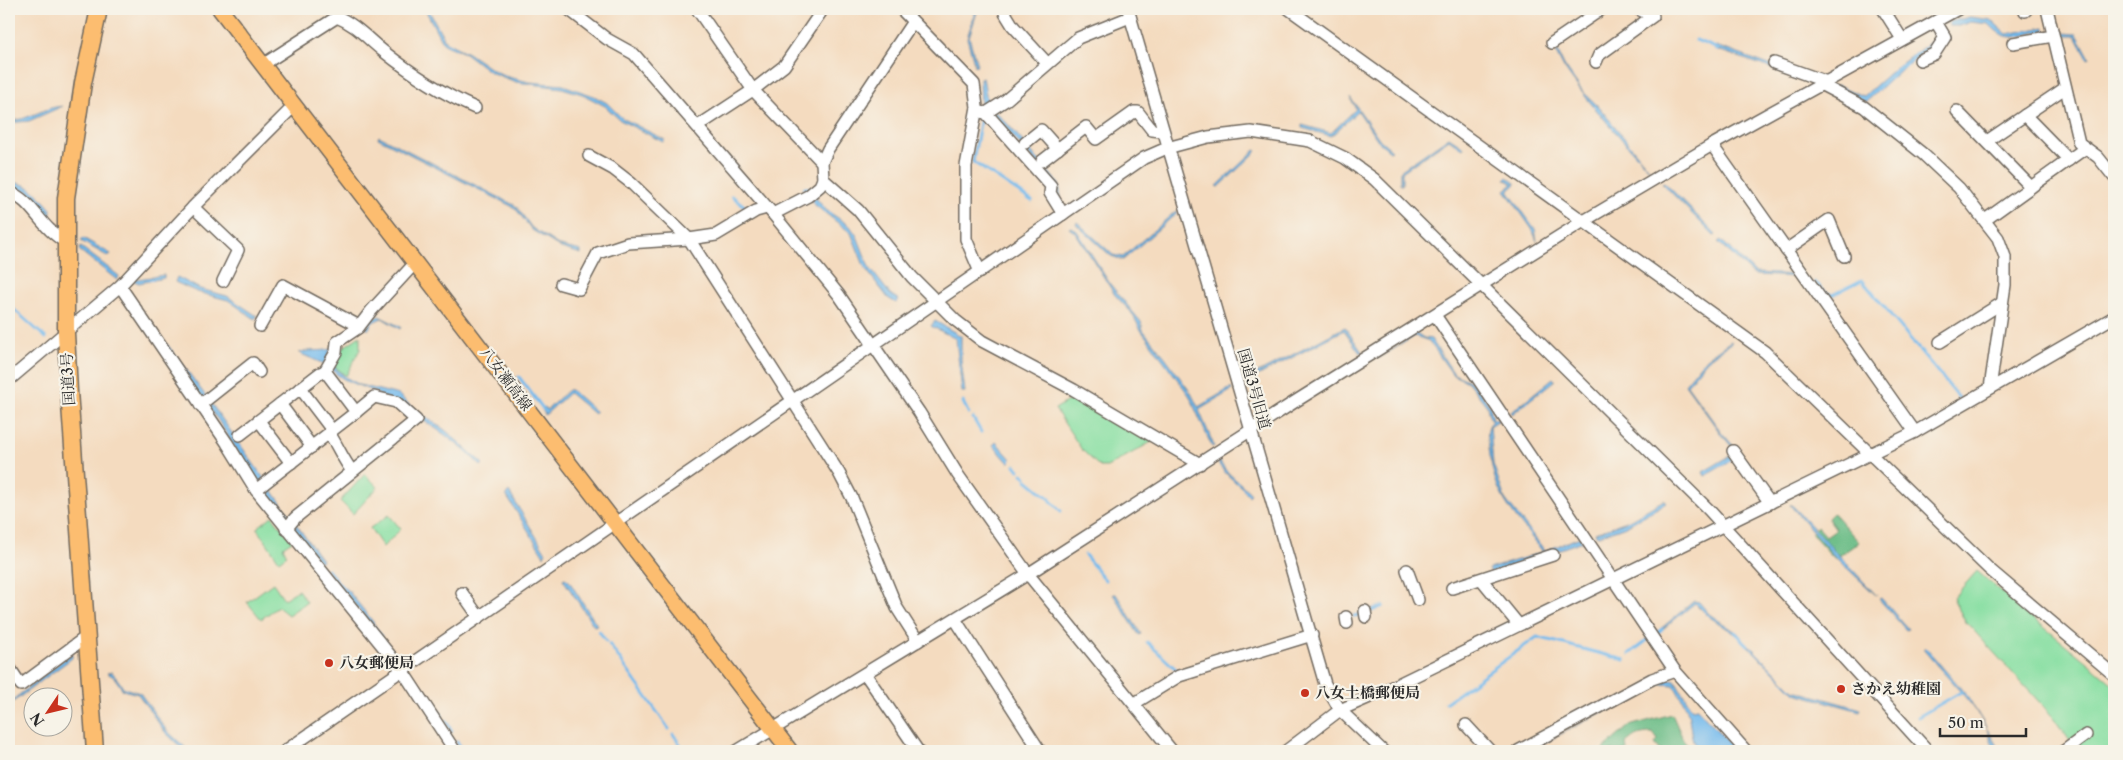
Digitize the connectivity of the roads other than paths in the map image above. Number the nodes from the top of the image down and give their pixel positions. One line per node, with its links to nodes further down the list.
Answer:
1 (99, 9): 56 (highway, 国道3号)
2 (220, 9): 25 (main road, 八女瀬高線)
3 (568, 9): 34 (street)
4 (697, 9): 28 (street)
5 (823, 9): 28 (street)
6 (901, 9): 16 (street)
7 (1289, 9): 54 (street)
8 (1602, 9): 19 (street)
9 (1638, 9): 22 (street)
10 (1883, 9): 18 (street)
11 (1958, 9): 15 (street)
12 (2047, 9): 17 (street)
13 (1005, 13): 24 (street)
14 (1129, 13): 24 (street); 35 (street, 国道3号旧道)
15 (1936, 22): 18 (street); 21 (street)
16 (912, 23): 32 (street); 45 (street)
17 (2053, 36): 20 (street); 27 (street)
18 (1902, 39): 26 (street)
19 (1552, 43)
20 (2013, 43)
21 (1920, 60)
22 (1596, 62)
23 (1774, 62): 26 (street)
24 (1047, 63): 32 (street)
25 (264, 64): 29 (main road, 八女瀬高線); 30 (street)
26 (1825, 84): 38 (street); 53 (street)
27 (2065, 88): 33 (street); 41 (street)
28 (753, 90): 34 (street); 45 (street)
29 (294, 106): 50 (street); 59 (main road, 八女瀬高線)
30 (475, 108)
31 (1957, 110): 36 (street)
32 (981, 112): 52 (street); 60 (street)
33 (2025, 115): 36 (street); 43 (street)
34 (698, 126): 51 (street)
35 (1162, 131): 39 (street, 国道3号旧道); 40 (street)
36 (1986, 141): 48 (street)
37 (1025, 142): 40 (street)
38 (1712, 145): 54 (street); 57 (street)
39 (1167, 148): 52 (street); 63 (street); 85 (street, 国道3号旧道)
40 (1058, 149): 44 (street)
41 (2084, 149): 43 (street); 46 (street)
42 (590, 156): 55 (street)
43 (2069, 160): 48 (street)
44 (1042, 161)
45 (822, 162): 47 (street)
46 (2114, 177)
47 (823, 179): 51 (street); 65 (street)
48 (2031, 187): 53 (street)
49 (9, 192): 56 (street)
50 (193, 206): 61 (street); 64 (street)
51 (770, 211): 55 (street); 73 (street)
52 (1063, 214): 60 (street)
53 (1985, 220): 66 (street)
54 (1582, 222): 63 (street); 90 (street)
55 (689, 240): 62 (street); 79 (street)
56 (66, 243): 71 (highway, 国道3号)
57 (1786, 250): 58 (street); 86 (street)
58 (1844, 256)
59 (416, 262): 70 (street); 96 (main road, 八女瀬高線)
60 (980, 272): 65 (street)
61 (223, 281)
62 (562, 284)
63 (1482, 284): 67 (street); 97 (street)
64 (120, 286): 71 (street); 81 (street)
65 (935, 301): 73 (street); 92 (street)
66 (2002, 303): 72 (street); 78 (street)
67 (1435, 315): 85 (street); 102 (street)
68 (2114, 316): 78 (street)
69 (260, 326): 70 (street)
70 (360, 326): 74 (street)
71 (66, 332): 76 (street); 111 (highway, 国道3号)
72 (1940, 342)
73 (874, 343): 79 (street); 101 (street)
74 (325, 371): 77 (street); 82 (street)
75 (259, 372): 81 (street)
76 (9, 380)
77 (300, 388): 80 (street); 84 (street)
78 (1990, 388): 86 (street)
79 (791, 402): 96 (street); 112 (street)
80 (280, 404): 83 (street); 88 (street)
81 (200, 405): 94 (street)
82 (356, 412): 84 (street); 93 (street)
83 (259, 421): 87 (street); 91 (street)
84 (330, 431): 88 (street); 93 (street)
85 (1251, 431): 92 (street); 110 (street, 国道3号旧道)
86 (1916, 432): 90 (street)
87 (240, 435)
88 (312, 446): 91 (street)
89 (1733, 451): 95 (street)
90 (1871, 454): 95 (street); 117 (street)
91 (291, 463): 94 (street)
92 (1200, 464): 101 (street)
93 (352, 471): 98 (street)
94 (256, 490): 98 (street)
95 (1770, 503): 97 (street)
96 (615, 524): 107 (street); 121 (main road, 八女瀬高線)
97 (1723, 525): 102 (street); 136 (street)
98 (286, 528): 114 (street)
99 (1553, 554): 103 (street)
100 (1407, 570): 106 (street)
101 (1028, 574): 108 (street); 118 (street)
102 (1613, 577): 109 (street); 115 (street)
103 (1482, 580): 104 (street); 109 (street)
104 (1452, 588)
105 (462, 593): 107 (street)
106 (1418, 600)
107 (479, 617): 114 (street)
108 (955, 619): 112 (street); 129 (street)
109 (1518, 624): 119 (street)
110 (1312, 635): 118 (street); 119 (street, 国道3号旧道)
111 (86, 637): 113 (street); 123 (highway, 国道3号)
112 (918, 641): 116 (street)
113 (9, 667)
114 (402, 670): 124 (street); 125 (street)
115 (1675, 671): 134 (street); 135 (street)
116 (866, 675): 121 (street); 128 (street)
117 (2114, 675)
118 (1135, 703): 130 (street)
119 (1340, 710): 131 (street); 132 (street, 国道3号旧道)
120 (1466, 725): 133 (street)
121 (774, 729): 126 (street); 127 (main road, 八女瀬高線)
122 (2086, 735): 137 (street)
123 (95, 751)
124 (285, 751)
125 (455, 751)
126 (737, 751)
127 (790, 751)
128 (918, 751)
129 (1040, 751)
130 (1172, 751)
131 (1286, 751)
132 (1383, 751)
133 (1490, 751)
134 (1518, 751)
135 (1746, 751)
136 (1928, 751)
137 (2064, 751)

